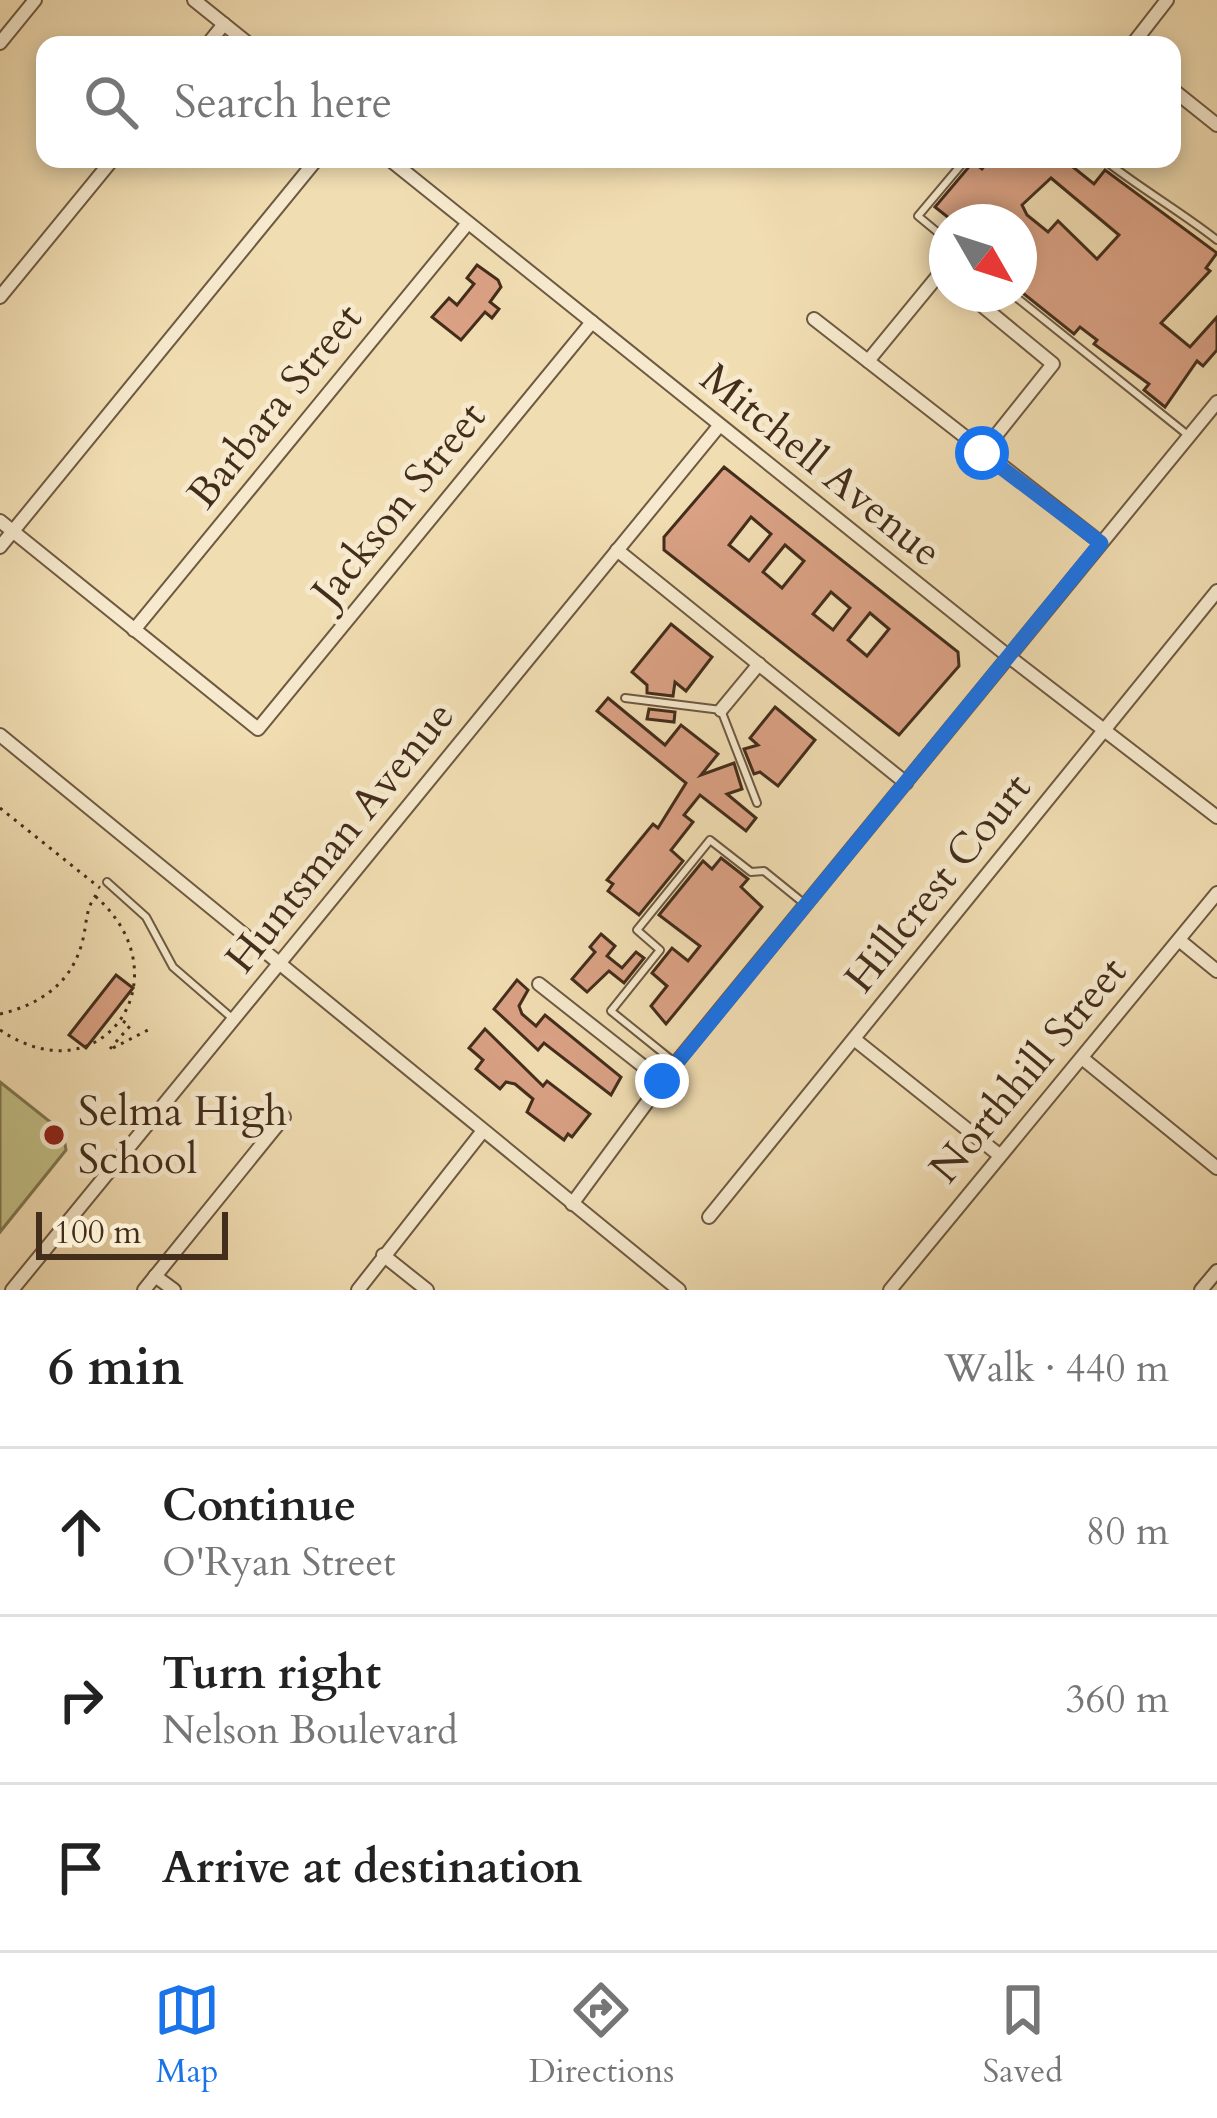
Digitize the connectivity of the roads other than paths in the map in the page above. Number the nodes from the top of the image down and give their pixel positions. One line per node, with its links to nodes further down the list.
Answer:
1 (34, 0): 8 (street)
2 (194, 0): 4 (street)
3 (1167, 0): 7 (street)
4 (224, 24): 5 (street); 6 (street)
5 (214, 36)
6 (239, 36)
7 (1139, 36)
8 (0, 43)
9 (1181, 96): 10 (street)
10 (1217, 125)
11 (106, 168): 20 (street)
12 (310, 168): 31 (street)
13 (399, 168): 16 (street, Mitchell Avenue)
14 (959, 168): 17 (lane)
15 (1114, 168): 18 (lane)
16 (468, 223): 24 (street, Mitchell Avenue); 36 (street, Barbara Street)
17 (929, 226)
18 (1217, 240)
19 (929, 291): 25 (street)
20 (0, 298)
21 (990, 312): 29 (street)
22 (1034, 312): 28 (lane)
23 (814, 320): 25 (street)
24 (592, 322): 27 (street, Mitchell Avenue); 36 (street, Jackson Street)
25 (868, 362): 29 (street)
26 (1217, 402): 28 (street)
27 (718, 426): 34 (street, Huntsman Avenue); 37 (street, Mitchell Avenue)
28 (1189, 436): 32 (street)
29 (982, 453): 32 (street)
30 (0, 521): 31 (street)
31 (12, 532): 33 (street); 36 (street)
32 (1101, 543): 37 (street)
33 (0, 547)
34 (616, 550): 38 (street); 50 (street, Huntsman Avenue)
35 (1217, 591): 41 (street, Hillcrest Court)
36 (134, 630)
37 (1008, 656): 41 (street, Mitchell Avenue); 43 (street)
38 (759, 664): 40 (street); 43 (street)
39 (625, 698): 40 (lane)
40 (721, 710): 44 (lane)
41 (1105, 729): 45 (street, Mitchell Avenue); 54 (street, Hillcrest Court)
42 (0, 734): 50 (street)
43 (905, 783): 48 (street)
44 (757, 803)
45 (1217, 817)
46 (107, 882): 53 (lane)
47 (1217, 893): 49 (street, Northhill Street)
48 (806, 905): 56 (street); 56 (lane)
49 (1179, 940): 51 (street); 55 (street, Northhill Street)
50 (281, 962): 53 (street, Huntsman Avenue); 59 (street)
51 (1217, 971)
52 (539, 984): 57 (street)
53 (234, 1020): 67 (street, Huntsman Avenue)
54 (854, 1039): 60 (street); 63 (street, Hillcrest Court)
55 (1082, 1058): 60 (street, Northhill Street); 61 (street)
56 (676, 1063): 57 (street)
57 (662, 1081): 62 (street)
58 (284, 1117): 66 (street)
59 (482, 1132): 62 (street); 64 (street)
60 (998, 1154): 73 (street, Northhill Street)
61 (1217, 1168)
62 (572, 1204): 72 (street)
63 (710, 1217)
64 (383, 1255): 70 (street); 71 (street)
65 (1217, 1271): 74 (street)
66 (155, 1276): 68 (street); 69 (street)
67 (12, 1290)
68 (144, 1290)
69 (174, 1290)
70 (358, 1290)
71 (427, 1290)
72 (679, 1290)
73 (890, 1290)
74 (1201, 1290)

